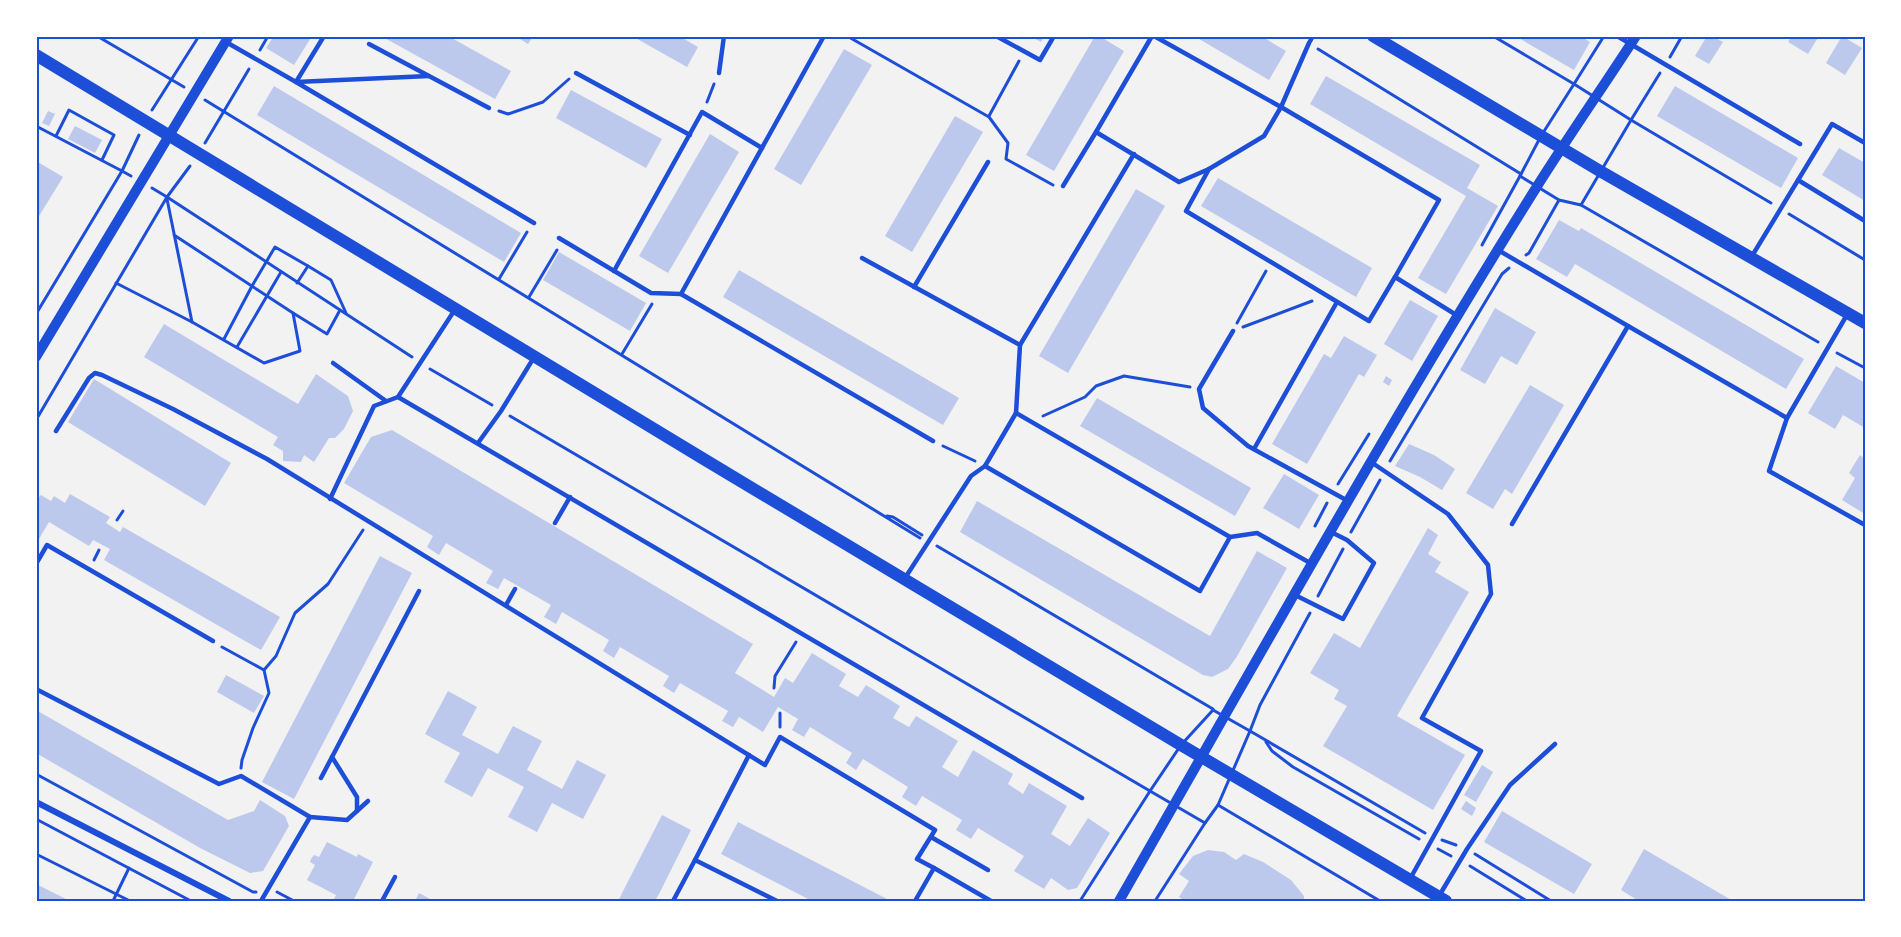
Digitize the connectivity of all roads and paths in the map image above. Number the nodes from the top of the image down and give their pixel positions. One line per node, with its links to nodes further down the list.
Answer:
1 (97, 36): 26 (path)
2 (199, 36): 26 (path)
3 (324, 36): 27 (lane)
4 (724, 36): 24 (lane)
5 (824, 36): 40 (lane)
6 (847, 36): 32 (path)
7 (996, 36): 20 (lane)
8 (1054, 36): 20 (lane)
9 (1153, 36): 29 (lane); 34 (lane)
10 (1313, 36): 18 (lane)
11 (1373, 36): 41 (main road)
12 (1493, 36): 13 (path)
13 (1604, 36)
14 (1617, 36): 17 (lane)
15 (1683, 36): 22 (path)
16 (227, 39): 27 (lane); 28 (street)
17 (1634, 40): 22 (lane); 41 (street)
18 (1309, 43): 29 (lane); 46 (path)
19 (369, 44): 25 (lane)
20 (1024, 52): 32 (path)
21 (36, 55): 35 (main road)
22 (1665, 64): 39 (lane); 52 (path)
23 (576, 73): 30 (path); 36 (lane)
24 (719, 73): 31 (path)
25 (429, 76): 27 (lane); 30 (lane)
26 (172, 80): 28 (path)
27 (296, 82): 54 (lane)
28 (195, 94): 35 (street); 68 (path)
29 (1281, 107): 45 (lane); 67 (lane)
30 (489, 108)
31 (702, 112): 36 (lane); 40 (lane)
32 (989, 117): 48 (path)
33 (36, 126): 37 (path)
34 (1096, 132): 42 (lane); 48 (lane)
35 (170, 135): 79 (main road); 96 (street)
36 (690, 135): 65 (lane)
37 (56, 136): 43 (path); 43 (path)
38 (1865, 143): 47 (lane)
39 (1800, 144)
40 (762, 148): 74 (lane)
41 (1563, 148): 57 (street); 59 (main road)
42 (1134, 154): 45 (lane); 91 (lane)
43 (102, 160): 83 (path)
44 (988, 162): 72 (lane)
45 (1209, 169): 63 (lane)
46 (1521, 174)
47 (1798, 180): 52 (lane); 53 (lane)
48 (1063, 186)
49 (167, 197): 55 (path); 62 (path); 70 (path)
50 (1560, 200): 61 (path)
51 (1581, 204): 93 (path)
52 (1781, 209): 59 (lane); 60 (path)
53 (1865, 221)
54 (533, 223): 68 (path)
55 (174, 235): 71 (path); 86 (path)
56 (561, 239): 65 (lane); 77 (path)
57 (1498, 250): 61 (lane); 85 (street)
58 (862, 258): 72 (lane)
59 (1750, 258): 82 (main road)
60 (1865, 260)
61 (1519, 261): 88 (lane); 115 (path)
62 (267, 262): 64 (path); 66 (path); 71 (path)
63 (1271, 262): 75 (lane); 89 (path)
64 (308, 266): 69 (path); 84 (path)
65 (614, 271): 73 (lane)
66 (281, 272): 69 (path); 76 (path)
67 (1395, 277): 78 (lane); 85 (lane)
68 (499, 279): 77 (path)
69 (297, 282): 80 (path)
70 (116, 284): 86 (path); 106 (path)
71 (252, 286): 76 (path); 90 (path)
72 (914, 288): 91 (lane)
73 (659, 293): 74 (lane); 94 (path)
74 (681, 294): 109 (lane)
75 (1326, 295): 78 (lane); 89 (path)
76 (266, 296): 81 (path); 92 (path)
77 (529, 297): 94 (path)
78 (1337, 302): 111 (lane)
79 (455, 308): 95 (main road); 98 (lane)
80 (340, 310): 81 (path); 84 (path)
81 (293, 313): 92 (path)
82 (1848, 313): 87 (main road); 93 (lane)
83 (36, 314)
84 (347, 315): 98 (path)
85 (1458, 316): 113 (street)
86 (192, 322): 90 (path)
87 (1865, 323)
88 (1628, 326): 105 (lane); 124 (lane)
89 (1233, 331): 100 (lane)
90 (223, 340): 92 (path)
91 (1020, 345): 104 (lane)
92 (237, 347)
93 (1828, 348): 99 (path); 105 (lane)
94 (622, 354): 120 (path)
95 (534, 356): 103 (lane); 133 (main road)
96 (36, 357)
97 (333, 363): 102 (lane)
98 (420, 363): 101 (lane); 103 (path)
99 (1865, 368)
100 (1199, 389): 107 (path); 111 (lane)
101 (398, 397): 102 (lane); 110 (lane)
102 (386, 401): 117 (lane)
103 (501, 411): 110 (lane); 191 (path)
104 (1016, 413): 107 (lane); 114 (lane)
105 (1787, 418): 125 (lane)
106 (36, 420)
107 (1030, 422): 128 (lane)
108 (56, 431): 117 (lane)
109 (933, 441): 112 (path)
110 (478, 443): 116 (lane)
111 (1254, 449): 118 (lane)
112 (962, 455)
113 (1371, 462): 115 (lane); 118 (street)
114 (985, 466): 128 (lane); 130 (lane)
115 (1385, 470): 129 (path); 164 (lane)
116 (570, 497): 123 (lane); 139 (lane)
117 (330, 499): 122 (lane)
118 (1348, 501): 126 (street)
119 (123, 511): 121 (path)
120 (887, 516): 127 (path); 130 (path)
121 (117, 520)
122 (368, 521): 138 (lane); 141 (path)
123 (555, 523)
124 (1512, 524)
125 (1865, 525)
126 (1331, 531): 129 (lane); 132 (street)
127 (922, 535)
128 (1230, 537): 132 (lane)
129 (1347, 540): 137 (path); 137 (lane)
130 (928, 543): 133 (lane); 144 (path)
131 (36, 564): 140 (lane)
132 (1312, 564): 136 (street)
133 (905, 578): 151 (main road)
134 (515, 589): 138 (lane)
135 (418, 591): 150 (lane)
136 (1294, 595): 137 (lane); 151 (street)
137 (1314, 604): 147 (path)
138 (506, 605): 149 (lane)
139 (801, 633): 142 (path); 155 (lane)
140 (213, 641): 141 (path)
141 (264, 670): 153 (path)
142 (774, 688)
143 (36, 689): 153 (lane)
144 (1213, 710)
145 (1235, 723): 146 (path)
146 (1245, 728)
147 (1265, 740): 164 (path); 165 (path)
148 (1555, 744): 166 (lane)
149 (749, 755): 163 (lane); 169 (lane)
150 (332, 756): 154 (lane); 159 (lane)
151 (1201, 756): 175 (main road); 192 (street)
152 (36, 774): 176 (path)
153 (241, 776): 160 (lane)
154 (321, 778)
155 (1082, 798)
156 (368, 801): 159 (lane)
157 (36, 802): 168 (street)
158 (1218, 805): 194 (path)
159 (357, 811): 160 (lane)
160 (310, 817): 176 (lane)
161 (36, 819): 171 (path)
162 (1204, 823): 193 (path)
163 (931, 837): 172 (lane); 173 (lane)
164 (1433, 837): 165 (lane); 166 (path)
165 (1429, 844): 170 (path); 175 (lane)
166 (1467, 849): 170 (lane); 196 (path)
167 (36, 854): 178 (path)
168 (136, 854): 171 (path); 183 (street)
169 (695, 860): 187 (lane); 188 (lane)
170 (1460, 861): 179 (lane); 195 (path)
171 (129, 868): 178 (path); 182 (path)
172 (934, 868): 189 (lane); 190 (lane)
173 (988, 870)
174 (395, 877): 186 (lane)
175 (1410, 879): 179 (main road)
176 (268, 890): 184 (lane)
177 (277, 892): 185 (path)
178 (116, 894): 180 (path); 181 (path)
179 (1442, 899)
180 (113, 901)
181 (130, 901)
182 (191, 901)
183 (229, 901)
184 (261, 901)
185 (294, 901)
186 (382, 901)
187 (673, 901)
188 (777, 901)
189 (915, 901)
190 (991, 901)
191 (1080, 901)
192 (1119, 901)
193 (1155, 901)
194 (1380, 901)
195 (1527, 901)
196 (1551, 901)

